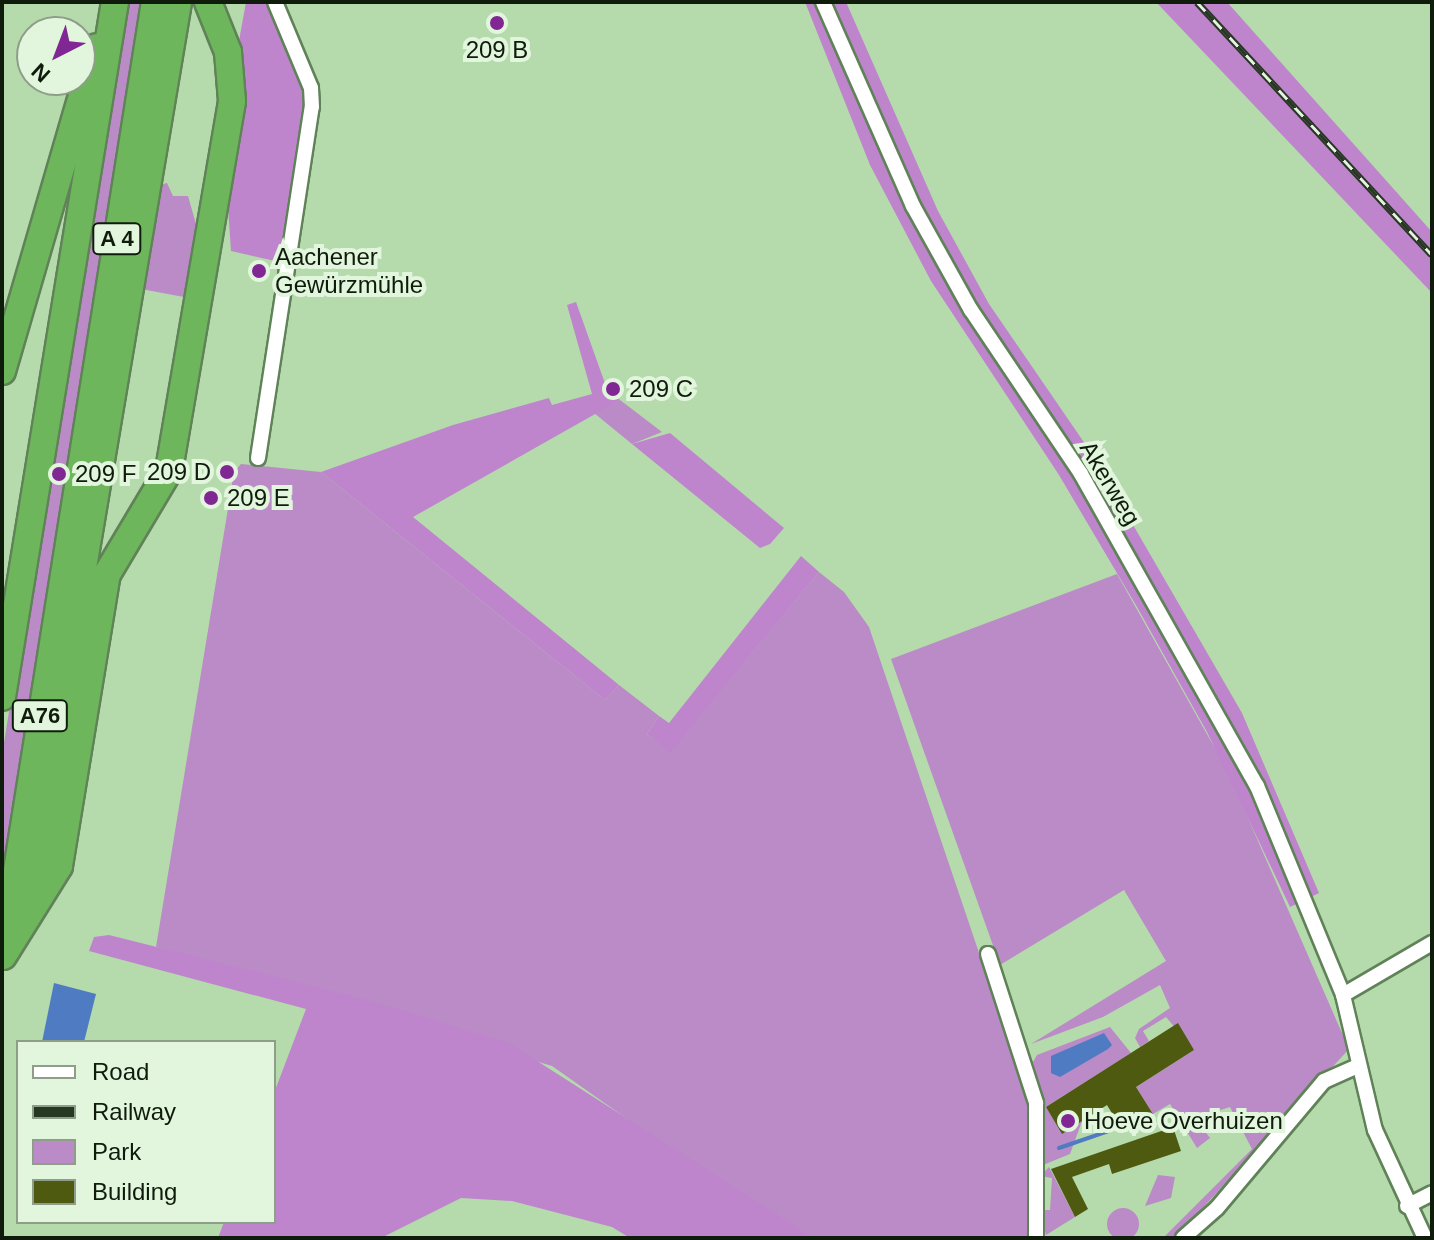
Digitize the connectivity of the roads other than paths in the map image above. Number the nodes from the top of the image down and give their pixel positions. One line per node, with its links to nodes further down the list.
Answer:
1 (114, 2): 7 (highway, A 4); 9 (highway, A 4)
2 (155, 2): 10 (highway, A 4)
3 (178, 2): 10 (highway)
4 (275, 2): 8 (street)
5 (823, 2): 16 (street, Akerweg)
6 (215, 3): 12 (highway, A76)
7 (2, 371)
8 (258, 458)
9 (39, 470): 11 (highway, A76)
10 (90, 478): 12 (highway, A76); 15 (highway, A76)
11 (2, 697)
12 (35, 908): 15 (highway, A76)
13 (1432, 943): 16 (street)
14 (988, 954): 20 (street)
15 (3, 960)
16 (1343, 995): 17 (street, Akerweg)
17 (1357, 1066): 19 (street, Akerweg); 21 (street)
18 (1432, 1193): 19 (street)
19 (1407, 1206): 22 (street, Akerweg)
20 (1036, 1238)
21 (1183, 1238)
22 (1425, 1238)

